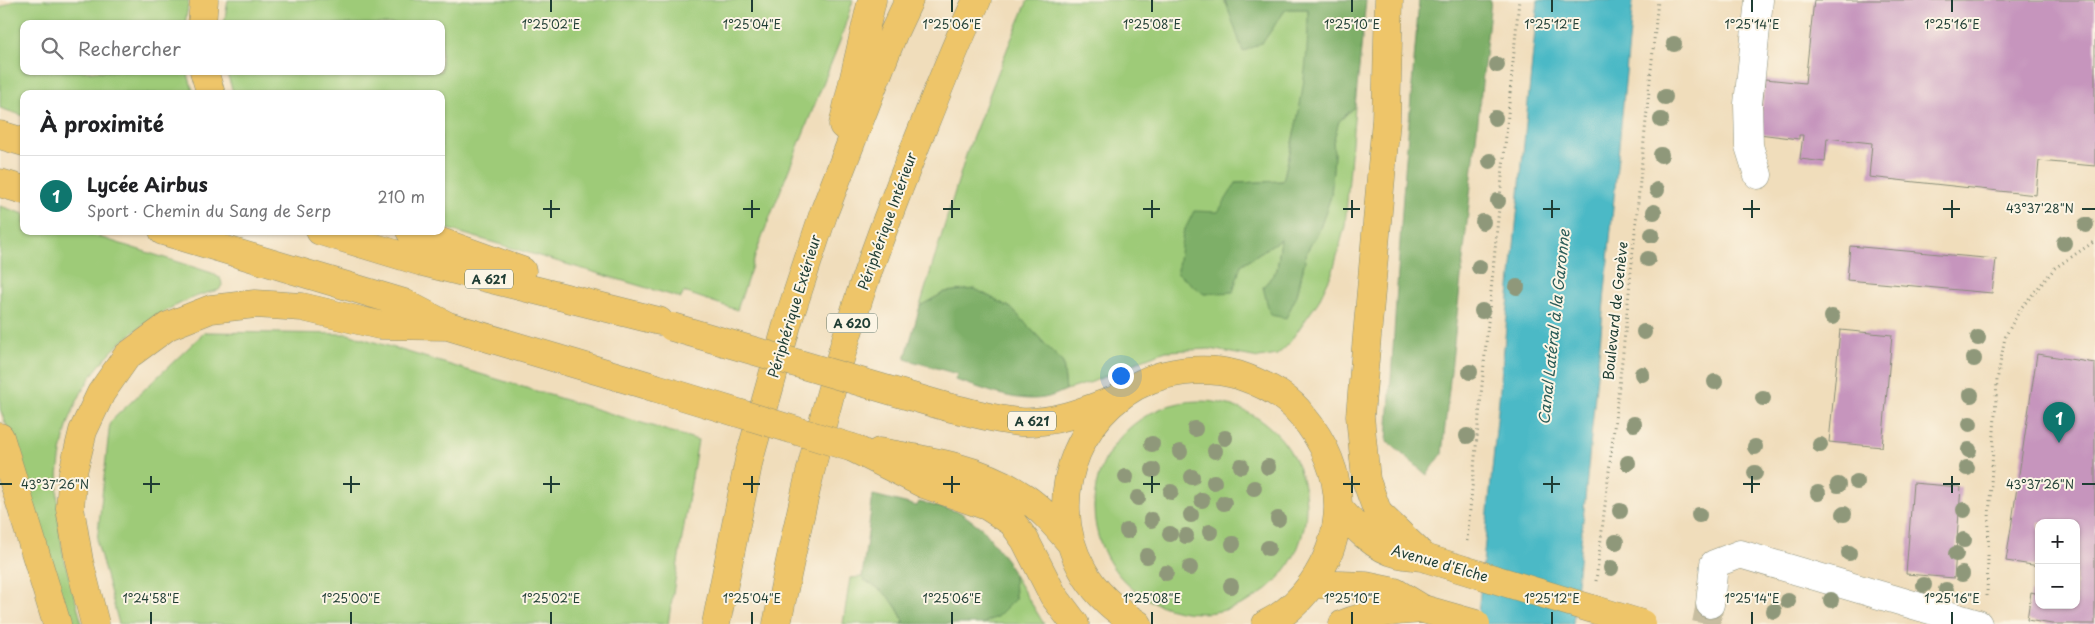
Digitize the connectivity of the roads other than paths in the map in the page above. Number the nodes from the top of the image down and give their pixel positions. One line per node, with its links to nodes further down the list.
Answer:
1 (204, 0): 7 (highway)
2 (872, 0): 15 (highway)
3 (909, 0): 15 (highway, Périphérique Extérieur)
4 (977, 0): 34 (highway, Périphérique Intérieur / A 620)
5 (1389, 0): 26 (highway)
6 (1759, 0): 12 (street)
7 (202, 20)
8 (205, 75): 9 (highway)
9 (210, 90)
10 (0, 135): 11 (highway)
11 (20, 141)
12 (1758, 175)
13 (0, 183): 14 (highway)
14 (20, 189)
15 (824, 212): 33 (highway, Périphérique Extérieur)
16 (176, 235): 20 (highway)
17 (333, 235): 19 (highway, A 621)
18 (421, 235): 19 (highway)
19 (666, 324): 21 (highway, A 621, bridge)
20 (448, 326): 23 (highway, bridge); 32 (highway)
21 (1114, 400): 24 (highway); 25 (highway)
22 (0, 437): 31 (highway)
23 (928, 472): 25 (highway); 35 (highway)
24 (1338, 506): 26 (highway, Avenue d'Elche); 27 (highway)
25 (1070, 542): 36 (highway)
26 (1424, 558): 40 (highway, Avenue d'Elche, bridge)
27 (1312, 584): 29 (highway); 37 (highway)
28 (1710, 604): 30 (street)
29 (1424, 609): 38 (highway); 39 (highway, bridge)
30 (1982, 612)
31 (57, 624)
32 (95, 624)
33 (716, 624)
34 (777, 624)
35 (1075, 624)
36 (1138, 624)
37 (1266, 624)
38 (1343, 624)
39 (1476, 624)
40 (1642, 624)

